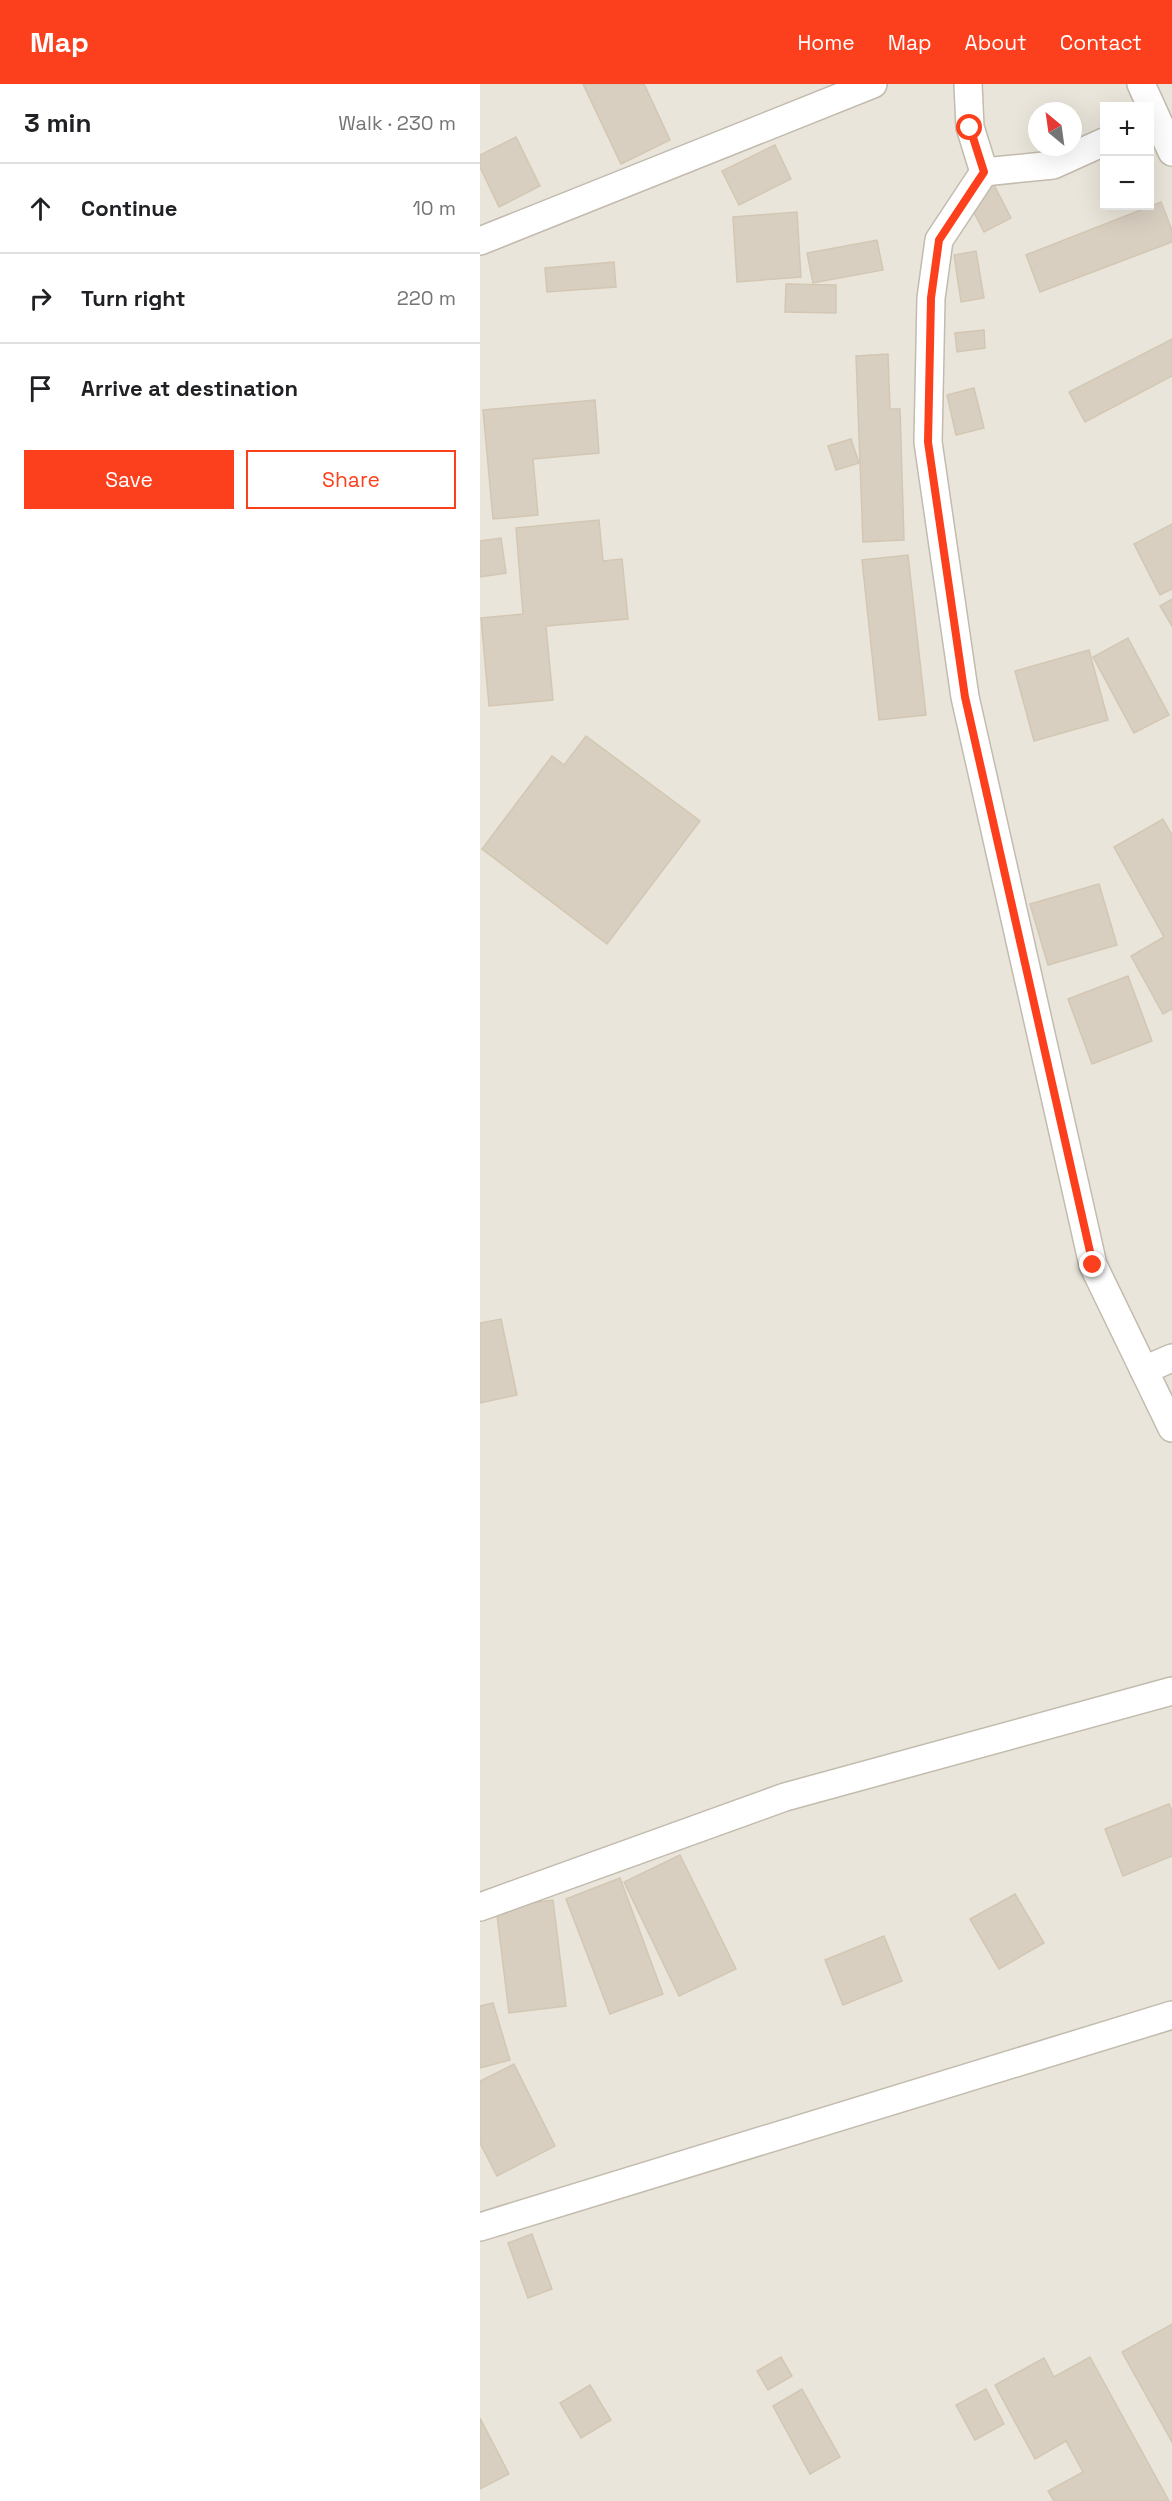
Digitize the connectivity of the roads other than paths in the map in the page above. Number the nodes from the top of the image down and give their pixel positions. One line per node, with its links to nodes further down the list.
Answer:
1 (873, 84): 8 (street)
2 (968, 84): 7 (street)
3 (1142, 84): 4 (street)
4 (1160, 118): 6 (street)
5 (1100, 144): 7 (street)
6 (1172, 152)
7 (984, 172): 10 (street)
8 (480, 241)
9 (1172, 1358): 10 (street)
10 (1144, 1370): 11 (street)
11 (1172, 1428)
12 (1172, 1691): 13 (street)
13 (480, 1907)
14 (1172, 2015): 15 (street)
15 (480, 2227)

